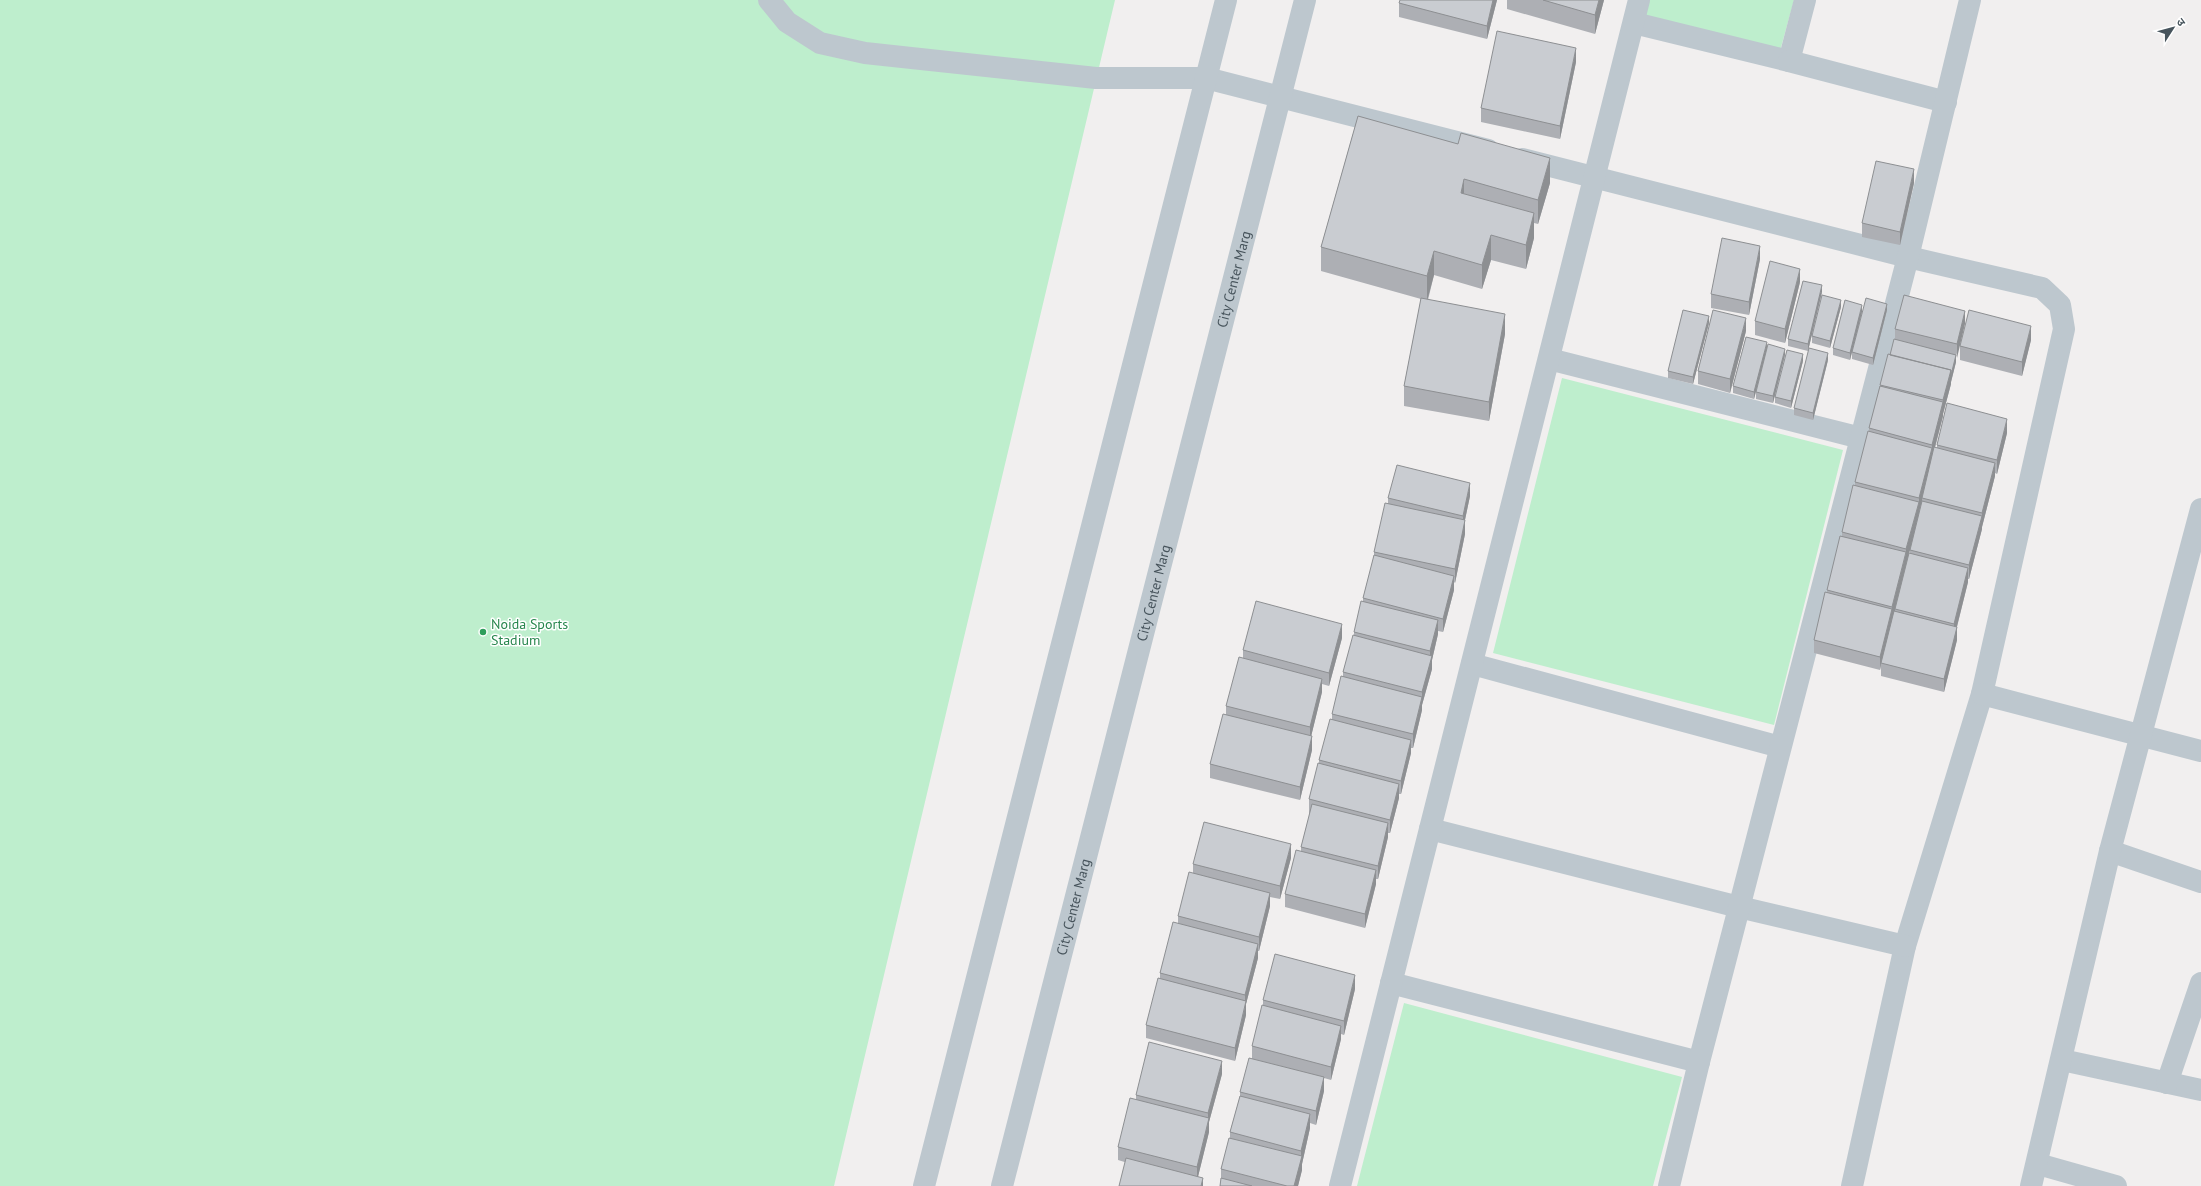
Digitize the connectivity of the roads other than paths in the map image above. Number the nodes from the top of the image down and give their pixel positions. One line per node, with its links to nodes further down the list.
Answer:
1 (769, 0): 9 (street)
2 (1226, 0): 9 (street)
3 (1306, 0): 10 (street, City Center Marg)
4 (1639, 0): 7 (street)
5 (1805, 0): 8 (street)
6 (1970, 0): 11 (street)
7 (1634, 23): 8 (street); 12 (street)
8 (1789, 61): 11 (street)
9 (1206, 78): 10 (street); 34 (street)
10 (1280, 97): 12 (street); 35 (street, City Center Marg)
11 (1946, 102): 13 (street)
12 (1595, 178): 13 (street); 14 (street)
13 (1908, 257): 15 (street); 18 (street)
14 (1549, 359): 15 (street); 17 (street)
15 (1861, 438): 20 (street)
16 (2201, 509): 19 (street)
17 (1472, 664): 20 (street); 22 (street)
18 (1982, 694): 19 (street); 26 (street)
19 (2141, 734): 21 (street); 23 (street)
20 (1780, 747): 25 (street)
21 (2201, 750)
22 (1430, 829): 25 (street); 27 (street)
23 (2110, 851): 24 (street); 29 (street)
24 (2201, 882)
25 (1739, 907): 26 (street); 30 (street)
26 (1905, 946): 38 (street)
27 (1391, 983): 30 (street); 36 (street)
28 (2201, 983): 31 (street)
29 (2062, 1060): 31 (street); 33 (street)
30 (1699, 1062): 37 (street)
31 (2167, 1084): 32 (street)
32 (2201, 1090)
33 (2038, 1164): 39 (street); 40 (street)
34 (924, 1186)
35 (1002, 1186)
36 (1340, 1186)
37 (1670, 1186)
38 (1852, 1186)
39 (2031, 1186)
40 (2116, 1186)

